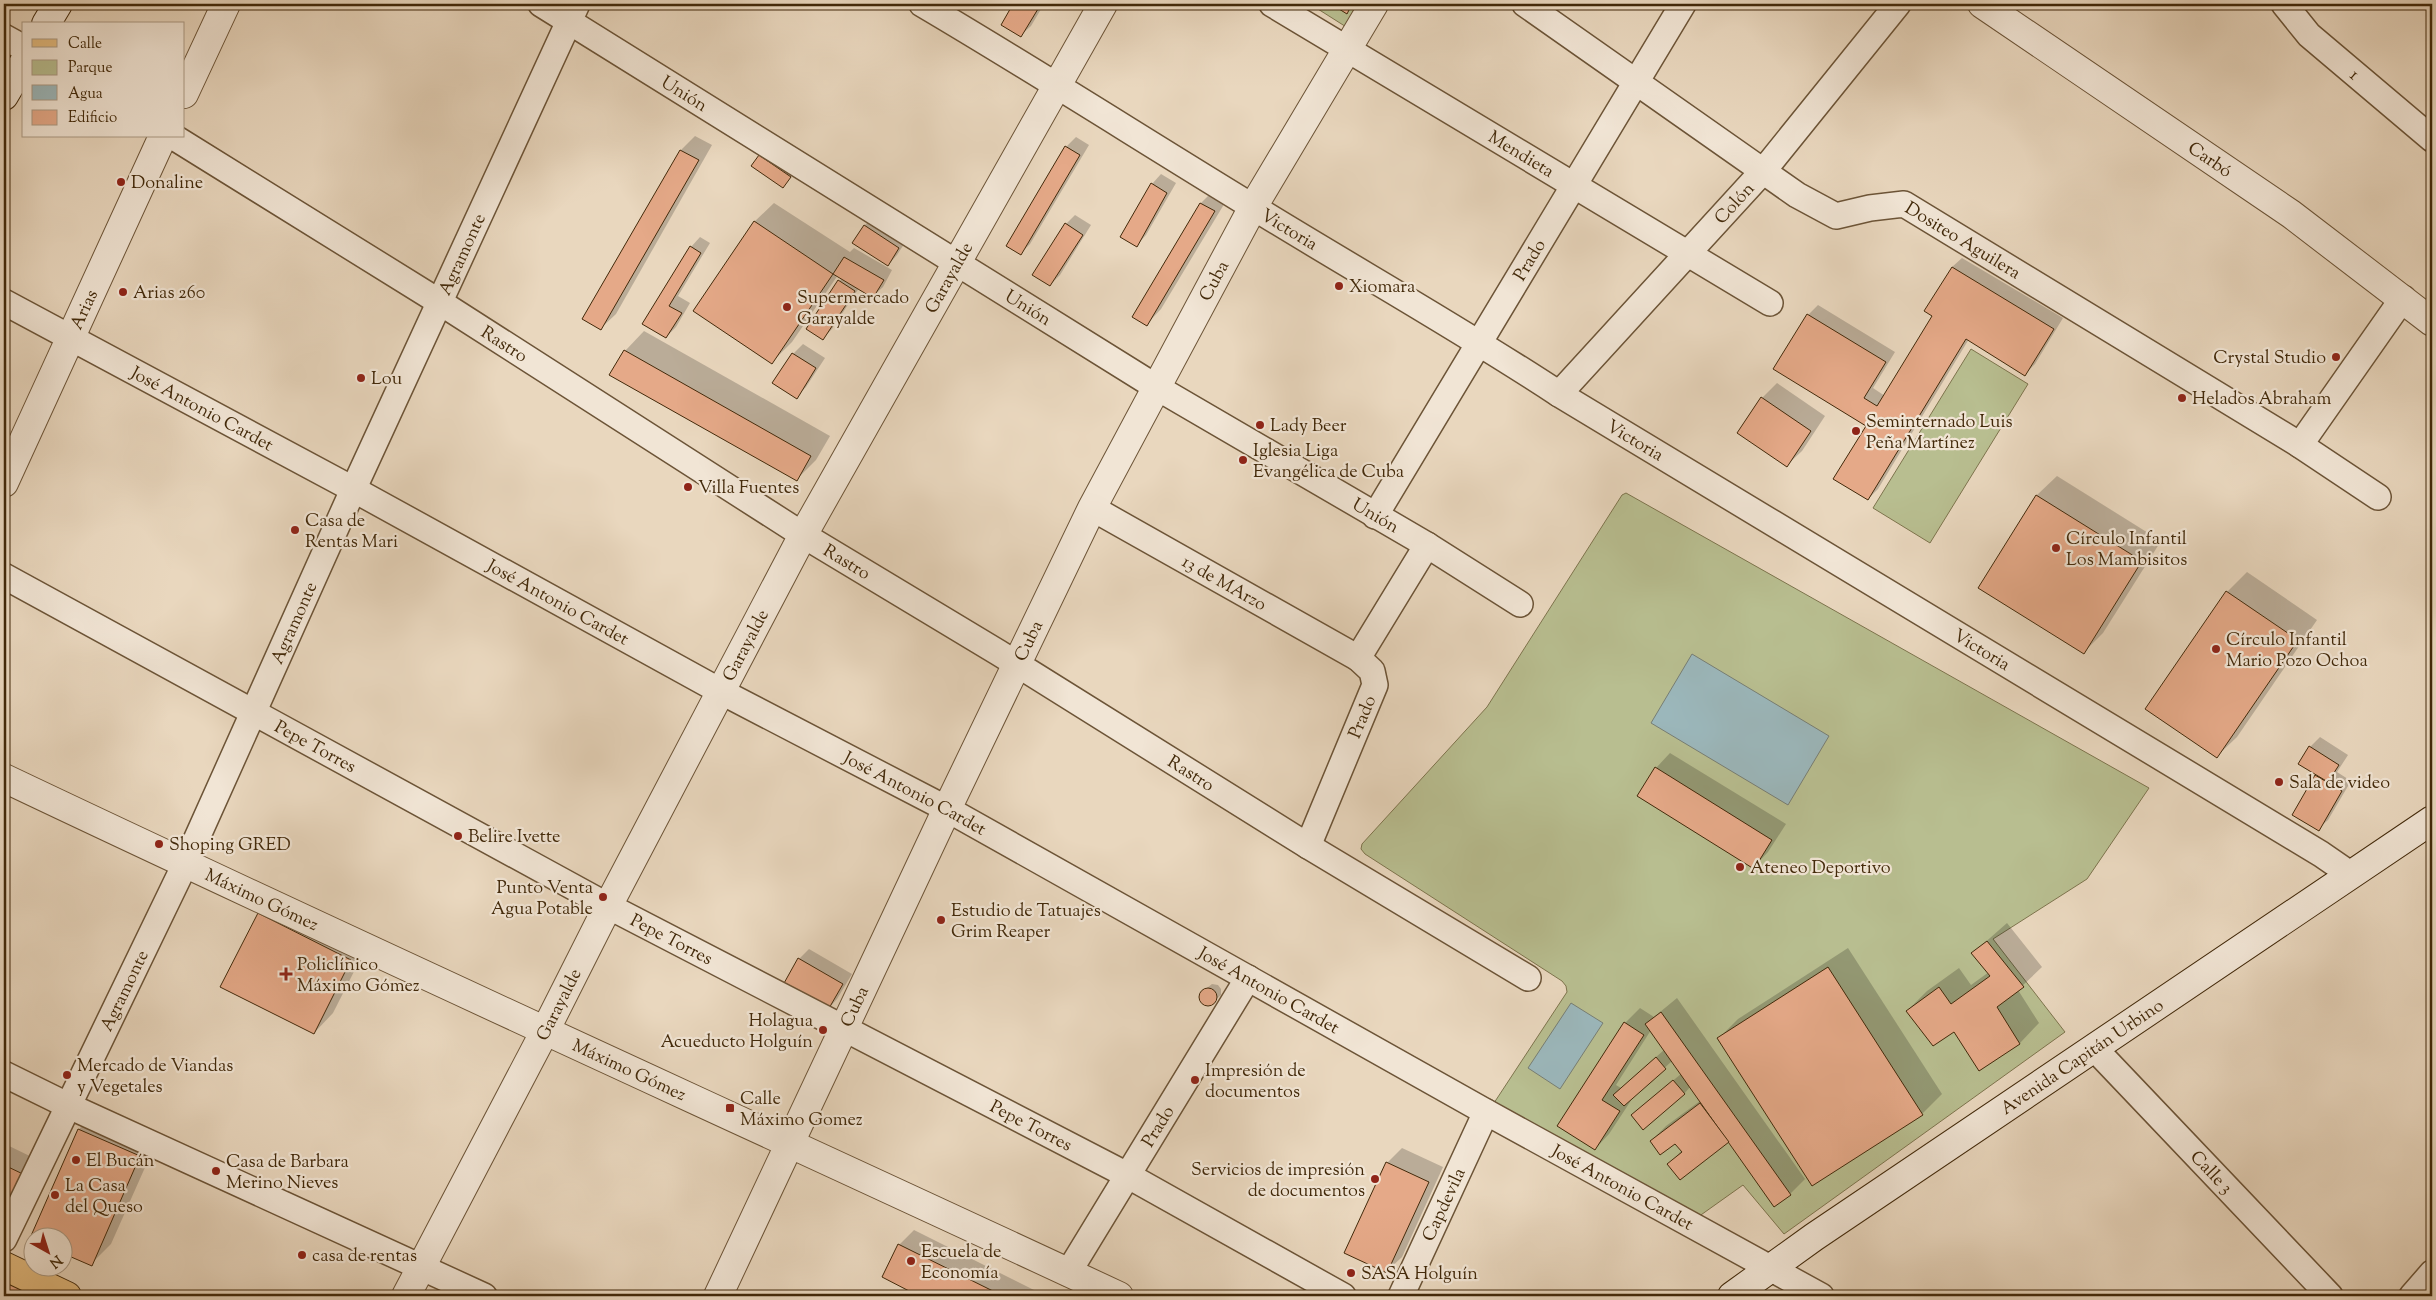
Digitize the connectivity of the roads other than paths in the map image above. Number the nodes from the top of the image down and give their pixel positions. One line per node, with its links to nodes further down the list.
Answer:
1 (58, 4): 14 (street)
2 (226, 4): 21 (street)
3 (541, 4): 13 (street, Unión)
4 (922, 4): 20 (street, Victoria)
5 (1103, 4): 20 (street, Garayalde)
6 (1272, 4): 17 (street, Mendieta)
7 (1374, 4): 17 (street, Cuba)
8 (1525, 4): 19 (street, Dositeo Aguilera)
9 (1683, 4): 19 (street, Prado)
10 (1898, 4): 26 (street, Colón)
11 (1982, 4): 31 (street, Carbó)
12 (2284, 4): 25 (street, 1)
13 (574, 12): 30 (street, Unión); 33 (street, Agramonte)
14 (47, 22)
15 (4, 37): 16 (street)
16 (22, 47)
17 (1346, 49): 27 (street, Mendieta); 28 (street, Cuba)
18 (22, 65): 22 (street)
19 (1636, 82): 26 (street, Dositeo Aguilera); 27 (street, Prado)
20 (1057, 84): 28 (street, Victoria); 30 (street, Garayalde)
21 (185, 92)
22 (4, 96)
23 (163, 138): 36 (street, Arias)
24 (175, 138): 33 (street, Rastro)
25 (2432, 139)
26 (1764, 170): 29 (street, Colón); 40 (street, Dositeo Aguilera)
27 (1573, 186): 29 (street, Mendieta); 37 (street, Prado)
28 (1254, 207): 37 (street, Victoria); 38 (street, Cuba)
29 (1688, 252): 34 (street, Mendieta); 39 (street, Colón)
30 (958, 262): 38 (street, Unión); 46 (street, Garayalde)
31 (2403, 298): 35 (street, Carbó); 40 (street)
32 (4, 302): 36 (street, José Antonio Cardet)
33 (441, 303): 42 (street, Agramonte); 46 (street, Rastro)
34 (1770, 303)
35 (2432, 322)
36 (70, 336): 41 (street, Arias); 42 (street, José Antonio Cardet)
37 (1478, 341): 39 (street, Victoria); 45 (street, Prado)
38 (1156, 387): 44 (street, Cuba); 45 (street, Unión)
39 (1559, 394): 59 (street, Victoria)
40 (2300, 445): 43 (street, Dositeo Aguilera)
41 (4, 483)
42 (354, 490): 52 (street, José Antonio Cardet); 53 (street, Agramonte)
43 (2378, 497)
44 (1092, 508): 50 (street, 13 de MArzo); 51 (street, Cuba)
45 (1376, 516): 47 (street, Unión)
46 (803, 535): 51 (street, Rastro); 52 (street, Garayalde)
47 (1427, 545): 49 (street, Unión); 50 (street)
48 (4, 576): 53 (street, Pepe Torres)
49 (1520, 604)
50 (1358, 658): 57 (street, Prado)
51 (1018, 665): 55 (street, Cuba); 57 (street, Rastro)
52 (720, 691): 55 (street, José Antonio Cardet); 60 (street, Garayalde)
53 (254, 714): 58 (street, Agramonte); 60 (street, Pepe Torres)
54 (4, 778): 58 (street, Máximo Gómez)
55 (947, 809): 61 (street, José Antonio Cardet); 63 (street, Cuba)
56 (2432, 820): 59 (street, Avenida Capitán Urbino)
57 (1308, 846): 62 (street, Rastro)
58 (185, 864): 64 (street, Máximo Gómez); 67 (street, Agramonte)
59 (2350, 874): 65 (street, Avenida Capitán Urbino)
60 (608, 906): 63 (street, Pepe Torres); 64 (street, Garayalde)
61 (1248, 978): 68 (street, José Antonio Cardet); 70 (street, Prado)
62 (1528, 978)
63 (844, 1028): 69 (street, Cuba); 70 (street, Pepe Torres)
64 (546, 1030): 69 (street, Máximo Gómez); 73 (street, Garayalde)
65 (2094, 1048): 74 (street, Avenida Capitán Urbino); 86 (street, Calle 3)
66 (4, 1074): 67 (street)
67 (69, 1106): 71 (street, Agramonte); 73 (street)
68 (1486, 1112): 74 (street, José Antonio Cardet); 83 (street, Capdevila)
69 (790, 1146): 75 (street, Máximo Gómez); 80 (street, Cuba)
70 (1127, 1175): 75 (street, Prado); 82 (street, Pepe Torres)
71 (4, 1239)
72 (4, 1266): 77 (main road)
73 (420, 1267): 78 (street, Garayalde); 79 (street)
74 (1770, 1270): 84 (street, Avenida Capitán Urbino); 85 (street, José Antonio Cardet)
75 (1068, 1273): 81 (street, Máximo Gómez)
76 (2432, 1274): 87 (street)
77 (67, 1296)
78 (406, 1296)
79 (484, 1296)
80 (718, 1296)
81 (1117, 1296)
82 (1343, 1296)
83 (1401, 1296)
84 (1732, 1296)
85 (1821, 1296)
86 (2330, 1296)
87 (2412, 1296)

